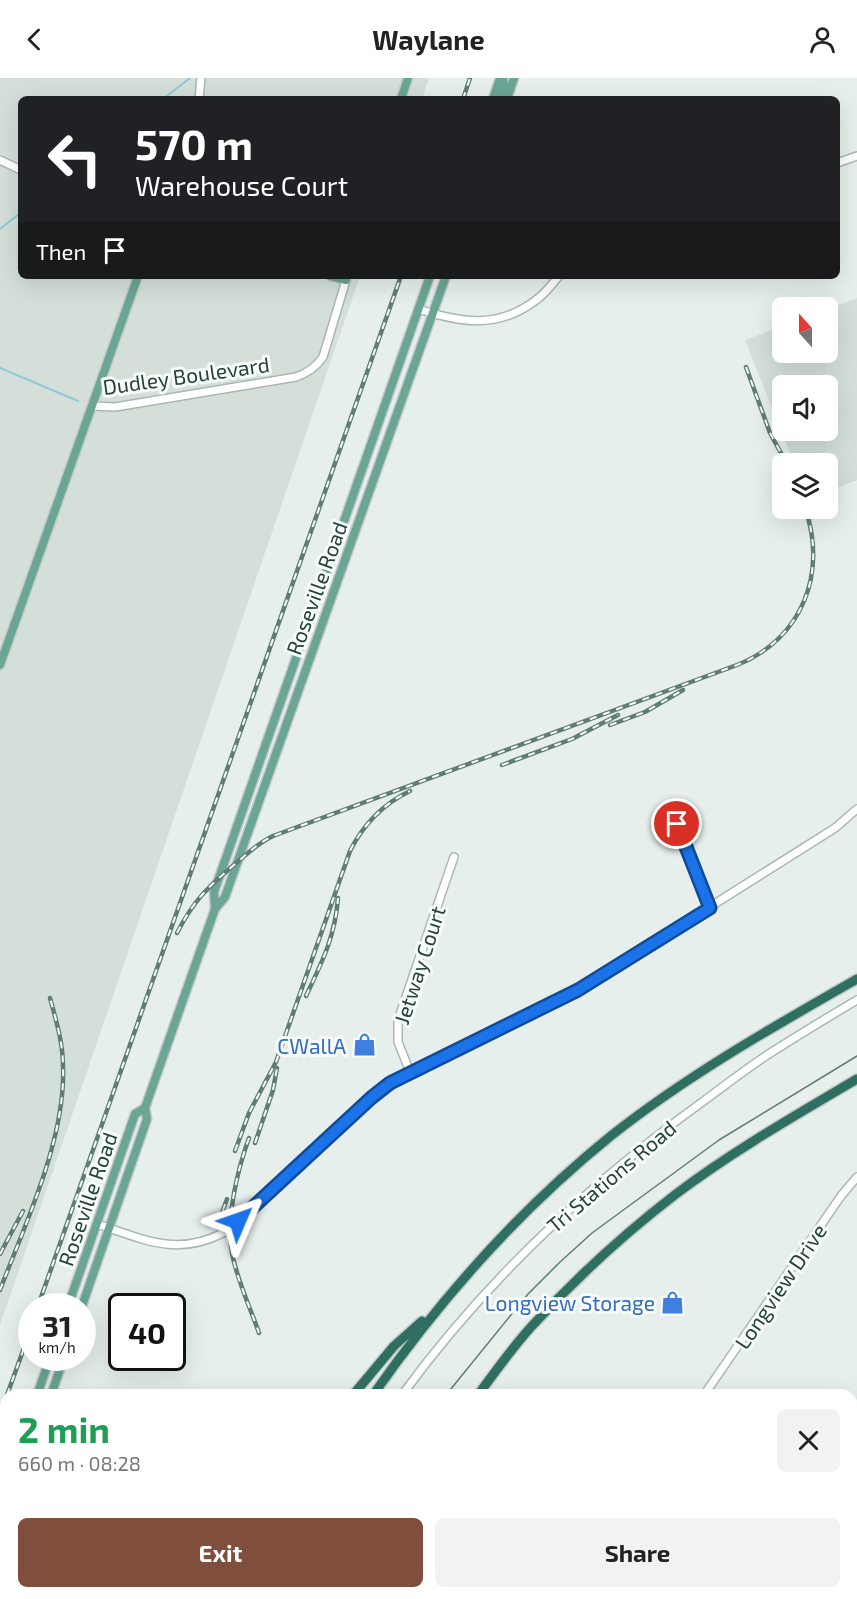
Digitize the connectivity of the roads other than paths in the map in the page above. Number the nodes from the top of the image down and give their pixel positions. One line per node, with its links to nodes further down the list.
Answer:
1 (201, 78): 5 (street)
2 (408, 78): 6 (main road)
3 (501, 78): 7 (main road); 8 (main road)
4 (514, 78): 9 (main road)
5 (199, 96)
6 (402, 96)
7 (494, 96)
8 (500, 96)
9 (508, 96)
10 (857, 156): 12 (street)
11 (0, 160): 13 (street)
12 (840, 162)
13 (18, 169)
14 (137, 279): 21 (main road)
15 (346, 279): 21 (street, Dudley Boulevard)
16 (429, 279): 19 (main road, Roseville Road)
17 (445, 279): 20 (main road, Roseville Road)
18 (556, 279): 20 (street)
19 (419, 309): 20 (street); 27 (main road, Roseville Road)
20 (433, 313): 27 (main road, Roseville Road)
21 (92, 406): 22 (main road, Dudley Boulevard)
22 (0, 664)
23 (671, 806): 26 (street)
24 (857, 809): 26 (street)
25 (454, 857): 30 (street, Jetway Court)
26 (710, 908): 30 (street)
27 (215, 909): 32 (main road, Roseville Road)
28 (857, 977): 38 (highway)
29 (857, 1000): 45 (street, Tri Stations Road)
30 (410, 1072): 35 (street)
31 (857, 1079): 46 (highway)
32 (144, 1108): 34 (main road, Roseville Road); 35 (main road, Roseville Road)
33 (857, 1178): 47 (street, Longview Drive)
34 (97, 1224): 35 (street); 36 (main road, Roseville Road)
35 (110, 1228): 37 (main road, Roseville Road)
36 (73, 1293)
37 (86, 1293)
38 (439, 1305): 43 (highway); 44 (highway)
39 (45, 1371): 41 (main road)
40 (59, 1371): 42 (main road)
41 (39, 1389)
42 (53, 1389)
43 (358, 1389)
44 (377, 1389)
45 (406, 1389)
46 (482, 1389)
47 (708, 1389)

